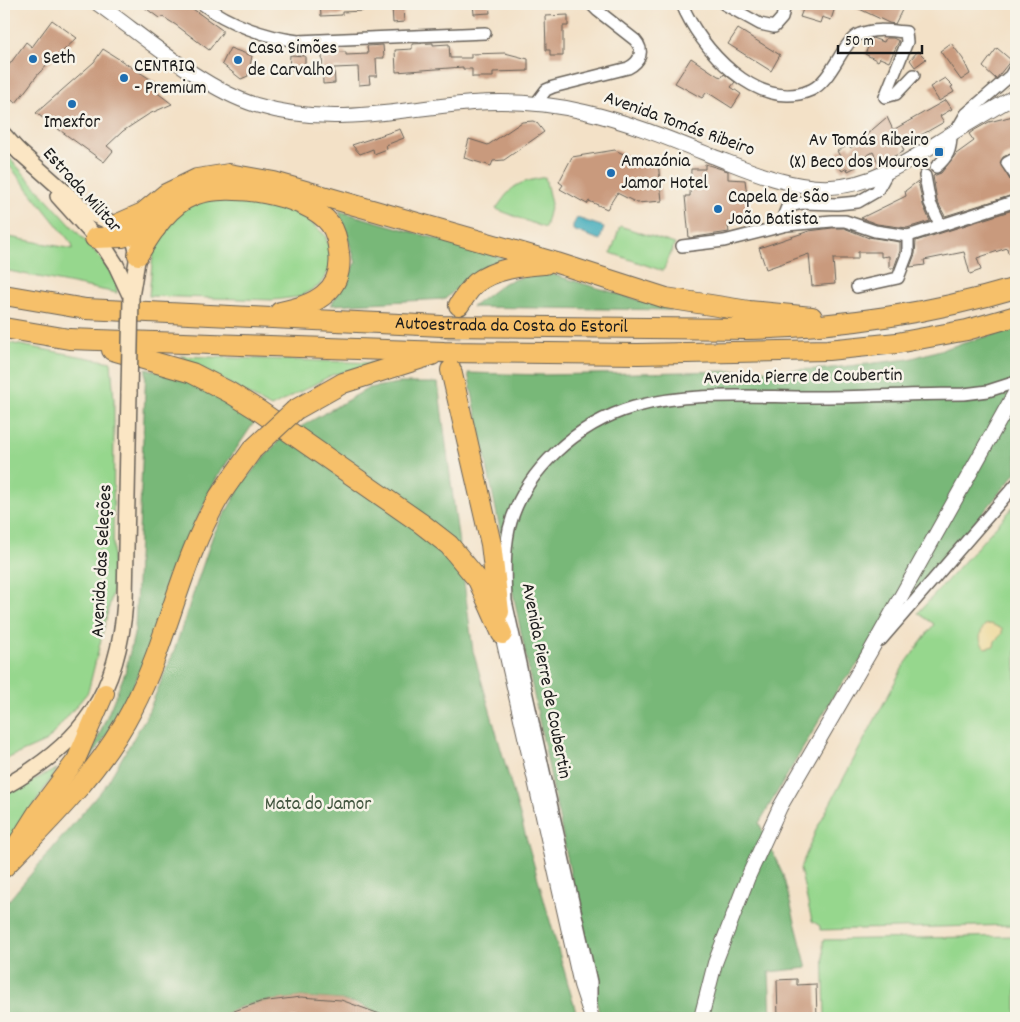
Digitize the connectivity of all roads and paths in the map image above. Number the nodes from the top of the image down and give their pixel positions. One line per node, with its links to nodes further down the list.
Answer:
1 (98, 4): 11 (street, Avenida Tomás Ribeiro)
2 (202, 4): 7 (street)
3 (591, 4): 11 (street)
4 (682, 4): 9 (street)
5 (724, 4): 6 (street)
6 (785, 4)
7 (484, 33)
8 (1016, 66): 12 (street)
9 (914, 75)
10 (1016, 96): 12 (street, Avenida Tomás Ribeiro)
11 (538, 102): 16 (street, Avenida Tomás Ribeiro)
12 (954, 133): 15 (street); 16 (street, Avenida Tomás Ribeiro)
13 (9, 140): 23 (main road, Estrada Militar); 25 (main road, Estrada Militar)
14 (1016, 158): 18 (street)
15 (936, 167)
16 (888, 172): 21 (street)
17 (925, 176): 20 (street)
18 (1016, 176)
19 (1013, 201): 20 (street)
20 (940, 224): 24 (street)
21 (787, 225): 24 (street); 26 (street)
22 (156, 228): 23 (highway); 27 (highway); 35 (highway)
23 (126, 229): 25 (highway); 27 (main road); 28 (highway)
24 (908, 236): 29 (street)
25 (94, 238): 32 (main road, Estrada Militar)
26 (682, 246)
27 (137, 261): 32 (main road, Avenida das Seleções)
28 (557, 263): 33 (highway); 36 (highway)
29 (857, 286)
30 (1016, 288): 36 (highway, Autoestrada da Costa do Estoril)
31 (4, 295): 35 (highway, Autoestrada da Costa do Estoril)
32 (132, 297): 45 (main road, Avenida das Seleções, bridge)
33 (459, 305)
34 (1016, 316): 39 (highway, Autoestrada da Costa do Estoril)
35 (251, 318): 36 (highway, Autoestrada da Costa do Estoril)
36 (861, 322)
37 (4, 328): 38 (highway, Autoestrada da Costa do Estoril)
38 (69, 339): 39 (highway, Autoestrada da Costa do Estoril); 43 (highway)
39 (448, 361): 43 (highway); 47 (highway, bridge)
40 (1016, 382): 48 (street, Avenida Pierre de Coubertin)
41 (1016, 391): 44 (street)
42 (1016, 484): 44 (street)
43 (502, 634): 48 (street, Avenida Pierre de Coubertin)
44 (870, 652): 49 (street)
45 (105, 692): 46 (main road, Avenida das Seleções); 47 (main road)
46 (6, 785)
47 (4, 866)
48 (591, 1016)
49 (701, 1018)

